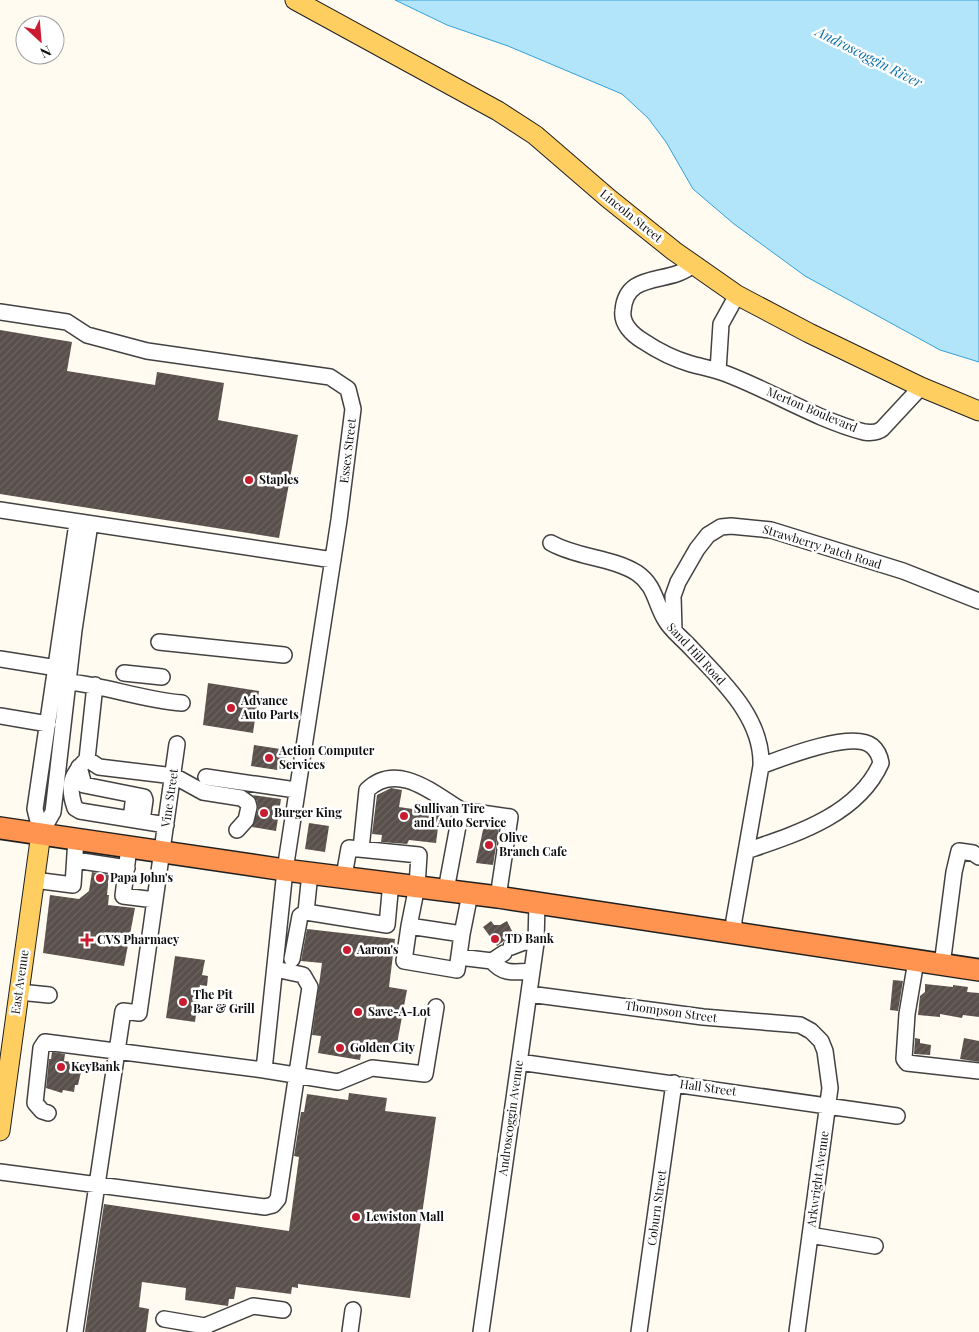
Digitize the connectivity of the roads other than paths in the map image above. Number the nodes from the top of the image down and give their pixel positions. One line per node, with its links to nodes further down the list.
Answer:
1 (295, 0): 2 (main road, Lincoln Street)
2 (693, 264): 3 (main road, Lincoln Street); 5 (street, Merton Boulevard)
3 (736, 295): 5 (street); 6 (main road, Lincoln Street)
4 (0, 312): 11 (street, Essex Street)
5 (718, 371): 6 (street, Merton Boulevard)
6 (921, 387): 7 (main road, Lincoln Street)
7 (979, 411)
8 (0, 510): 9 (street)
9 (84, 523): 11 (street); 13 (street)
10 (552, 543): 14 (street, Sand Hill Road)
11 (333, 560): 31 (street, Essex Street)
12 (979, 601): 14 (street, Strawberry Patch Road)
13 (69, 629): 18 (street); 21 (street)
14 (674, 631): 28 (street, Sand Hill Road)
15 (159, 642): 16 (street)
16 (284, 655)
17 (0, 659): 18 (street)
18 (57, 668): 25 (street)
19 (124, 673): 20 (street)
20 (162, 676)
21 (69, 682): 22 (street); 37 (street)
22 (95, 685): 23 (street); 27 (street)
23 (182, 704)
24 (0, 716): 25 (street)
25 (48, 724): 37 (street)
26 (177, 744): 29 (street, Vine Street)
27 (83, 763): 29 (street); 33 (street); 33 (street)
28 (761, 766): 41 (street, Sand Hill Road); 41 (street)
29 (174, 776): 34 (street, Vine Street); 36 (street)
30 (206, 777): 31 (street)
31 (296, 790): 46 (street, Essex Street)
32 (461, 810): 40 (street); 52 (street); 54 (street)
33 (136, 820): 34 (street)
34 (166, 825): 42 (street, Vine Street)
35 (0, 828): 37 (highway)
36 (237, 830)
37 (41, 834): 38 (highway); 49 (main road, East Avenue)
38 (76, 839): 39 (highway); 44 (street)
39 (129, 847): 42 (highway); 45 (street)
40 (361, 849): 48 (street); 51 (street)
41 (746, 851): 61 (street, Sand Hill Road)
42 (162, 852): 46 (highway); 55 (street, Vine Street)
43 (979, 857): 67 (street)
44 (75, 860): 45 (street); 49 (street)
45 (127, 868): 55 (street)
46 (285, 870): 47 (highway); 68 (street, Essex Street)
47 (310, 872): 48 (highway); 58 (street)
48 (344, 876): 50 (highway)
49 (34, 880): 71 (main road, East Avenue)
50 (391, 882): 51 (highway); 57 (street)
51 (417, 886): 52 (highway); 59 (street)
52 (446, 890): 53 (highway)
53 (470, 894): 54 (highway); 60 (street)
54 (498, 897): 56 (highway)
55 (155, 900): 76 (street, Vine Street)
56 (538, 903): 61 (highway); 62 (street, Androscoggin Avenue)
57 (388, 911): 58 (street); 59 (street)
58 (306, 912): 65 (street)
59 (410, 921): 60 (street); 64 (street)
60 (462, 934): 64 (street)
61 (734, 934): 66 (highway)
62 (536, 943): 63 (street); 70 (street, Androscoggin Avenue)
63 (502, 954): 64 (street); 70 (street)
64 (459, 957)
65 (292, 959)
66 (916, 961): 67 (highway); 79 (street)
67 (942, 965): 69 (highway)
68 (275, 969): 78 (street, Essex Street); 80 (street)
69 (979, 970)
70 (532, 971): 72 (street, Androscoggin Avenue)
71 (19, 992): 73 (street); 85 (main road, East Avenue)
72 (529, 994): 75 (street, Thompson Street); 77 (street, Androscoggin Avenue)
73 (49, 995)
74 (436, 1007): 80 (street)
75 (812, 1030): 82 (street, Arkwright Avenue)
76 (117, 1053): 78 (street); 83 (street); 87 (street)
77 (519, 1062): 81 (street, Hall Street); 96 (street, Androscoggin Avenue)
78 (264, 1070): 80 (street)
79 (979, 1071)
80 (296, 1075): 87 (street)
81 (674, 1083): 82 (street, Hall Street); 97 (street, Coburn Street)
82 (829, 1106): 84 (street, Hall Street); 88 (street, Arkwright Avenue)
83 (48, 1113)
84 (897, 1116)
85 (0, 1131)
86 (0, 1172): 87 (street)
87 (98, 1184): 94 (street)
88 (810, 1235): 89 (street); 98 (street, Arkwright Avenue)
89 (875, 1246)
90 (283, 1310): 93 (street)
91 (353, 1310): 95 (street)
92 (164, 1319): 93 (street)
93 (204, 1329)
94 (75, 1332)
95 (350, 1332)
96 (481, 1332)
97 (639, 1332)
98 (797, 1332)

